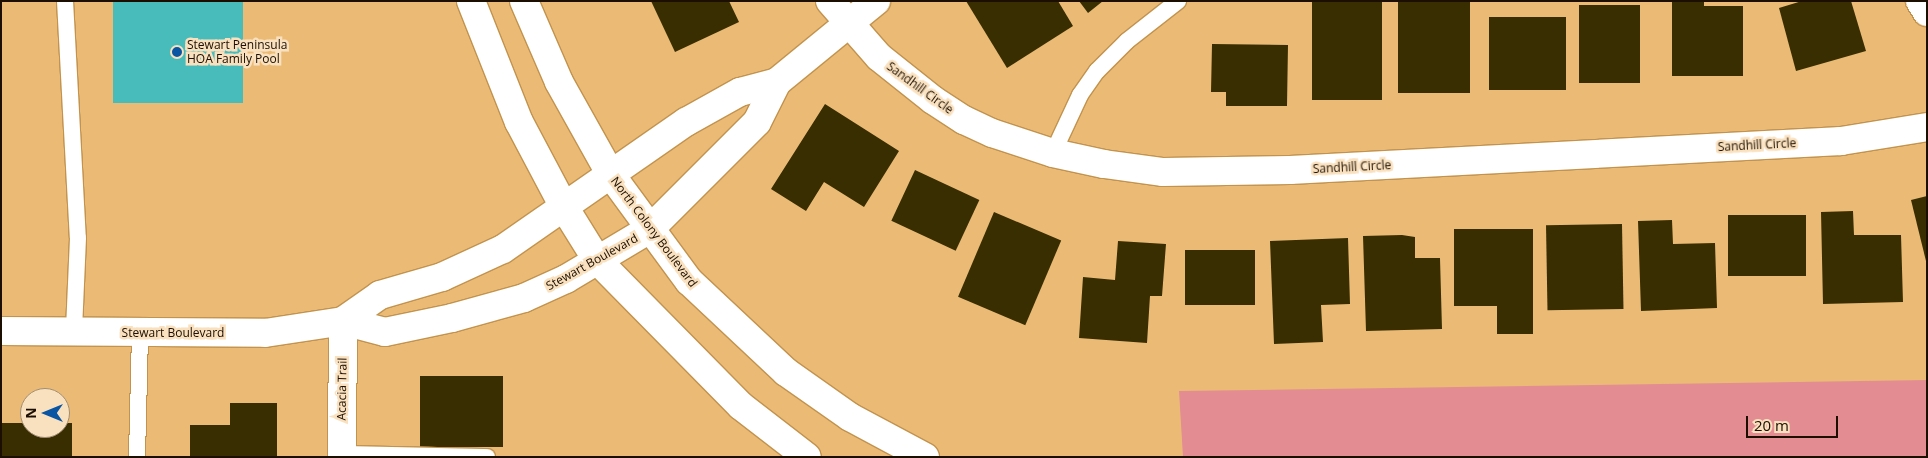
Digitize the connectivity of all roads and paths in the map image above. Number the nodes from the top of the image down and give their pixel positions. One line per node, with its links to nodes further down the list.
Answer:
1 (64, 1): 19 (lane)
2 (471, 1): 14 (street)
3 (524, 1): 13 (street, North Colony Boulevard)
4 (830, 1): 9 (street, Sandhill Circle)
5 (876, 1): 9 (street, Stewart Boulevard)
6 (1178, 1): 12 (lane)
7 (1920, 1): 8 (street)
8 (1927, 12)
9 (849, 25): 10 (street, Stewart Boulevard); 12 (street, Sandhill Circle)
10 (777, 82): 13 (street, Stewart Boulevard); 15 (street, Stewart Boulevard)
11 (1927, 127): 12 (street, Sandhill Circle)
12 (1053, 153)
13 (611, 176): 14 (street, Stewart Boulevard); 15 (street, North Colony Boulevard)
14 (564, 207): 16 (street); 17 (street, Stewart Boulevard)
15 (650, 229): 16 (street, Stewart Boulevard); 25 (street, North Colony Boulevard)
16 (598, 260): 17 (street, Stewart Boulevard); 24 (street)
17 (343, 321): 20 (street, Stewart Boulevard); 21 (street, Acacia Trail)
18 (1, 331): 19 (street, Stewart Boulevard)
19 (74, 331): 20 (street, Stewart Boulevard)
20 (140, 334): 22 (lane)
21 (342, 455): 23 (lane)
22 (137, 457)
23 (487, 457)
24 (807, 457)
25 (925, 457)

